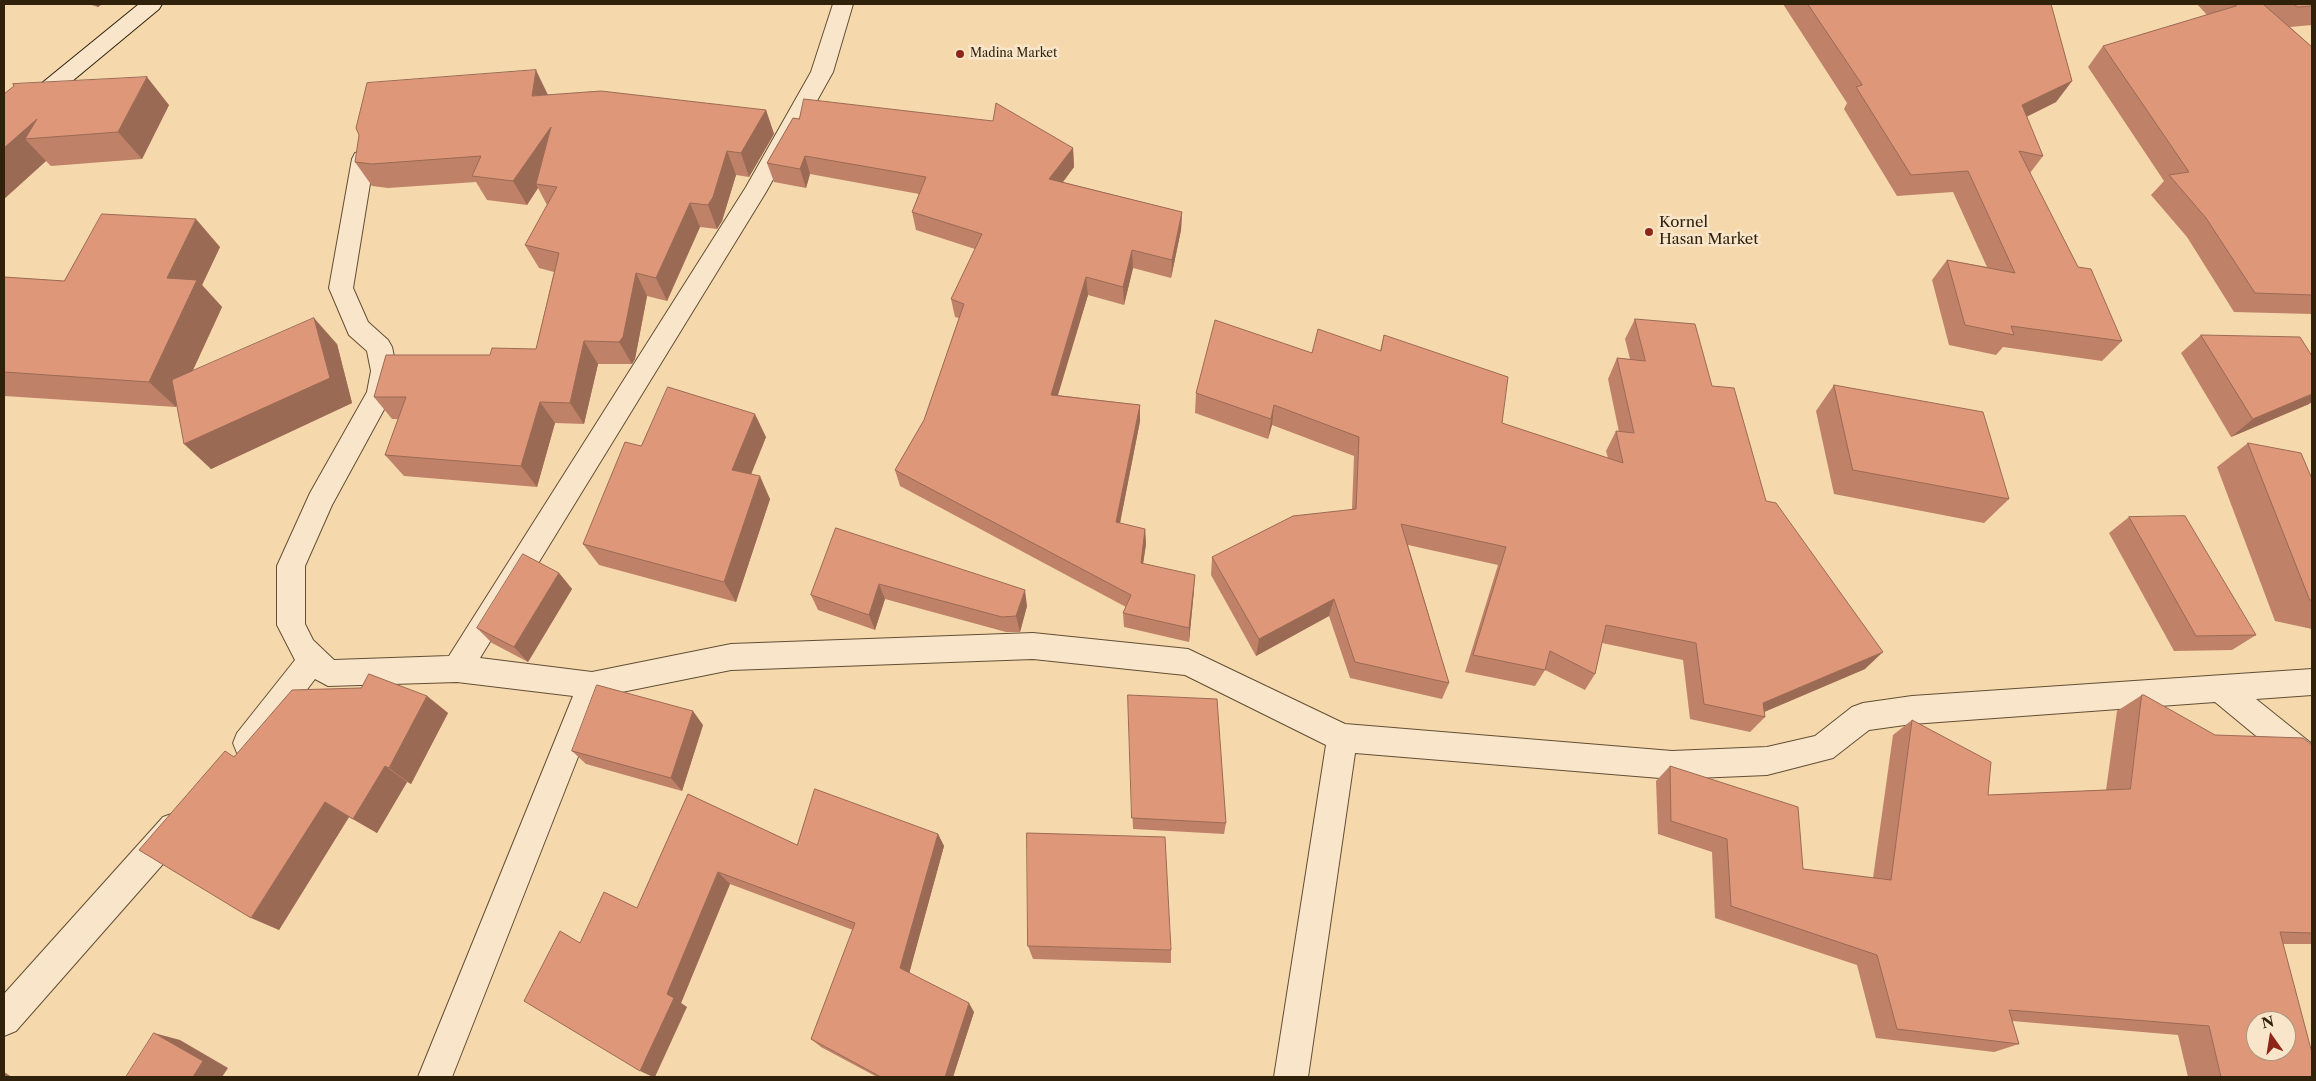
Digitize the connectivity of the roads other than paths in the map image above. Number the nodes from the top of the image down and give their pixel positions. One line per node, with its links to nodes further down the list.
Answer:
1 (152, 4): 3 (street)
2 (843, 4): 6 (street)
3 (4, 126)
4 (363, 159): 5 (street)
5 (314, 660): 6 (street); 11 (street)
6 (457, 670): 8 (street)
7 (2312, 682): 9 (street)
8 (592, 685): 10 (street); 15 (street)
9 (2220, 688): 10 (street); 12 (street)
10 (1342, 738): 16 (street)
11 (233, 763)
12 (2312, 763)
13 (194, 807): 14 (street)
14 (4, 1019)
15 (435, 1077)
16 (1291, 1077)

